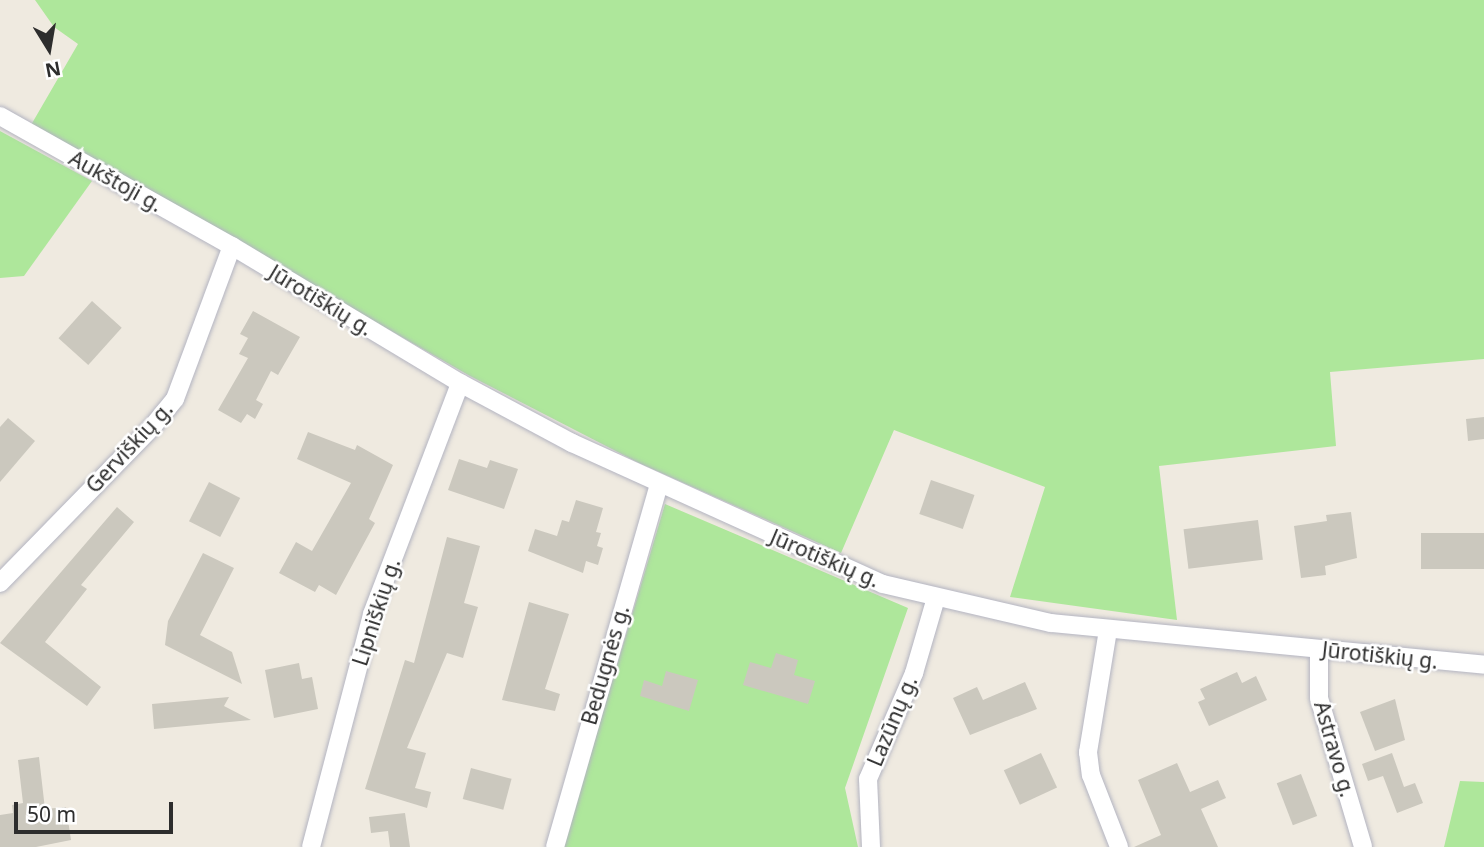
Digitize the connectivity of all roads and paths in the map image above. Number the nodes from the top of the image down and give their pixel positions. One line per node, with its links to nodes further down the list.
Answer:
1 (0, 116): 2 (street, Aukštoji g.)
2 (232, 246): 3 (street, Jūrotiškių g.); 5 (street, Gerviškių g.)
3 (460, 383): 4 (street, Jūrotiškių g.); 10 (street, Lipniškių g.)
4 (659, 484): 6 (street, Jūrotiškių g.); 11 (street, Bedugnės g.)
5 (0, 583)
6 (936, 598): 7 (street, Jūrotiškių g.); 12 (street, Lazūnų g.)
7 (1108, 630): 8 (street, Jūrotiškių g.); 13 (street)
8 (1319, 649): 9 (street, Jūrotiškių g.); 14 (street, Astravo g.)
9 (1484, 665)
10 (311, 847)
11 (555, 847)
12 (871, 847)
13 (1119, 847)
14 (1363, 847)

